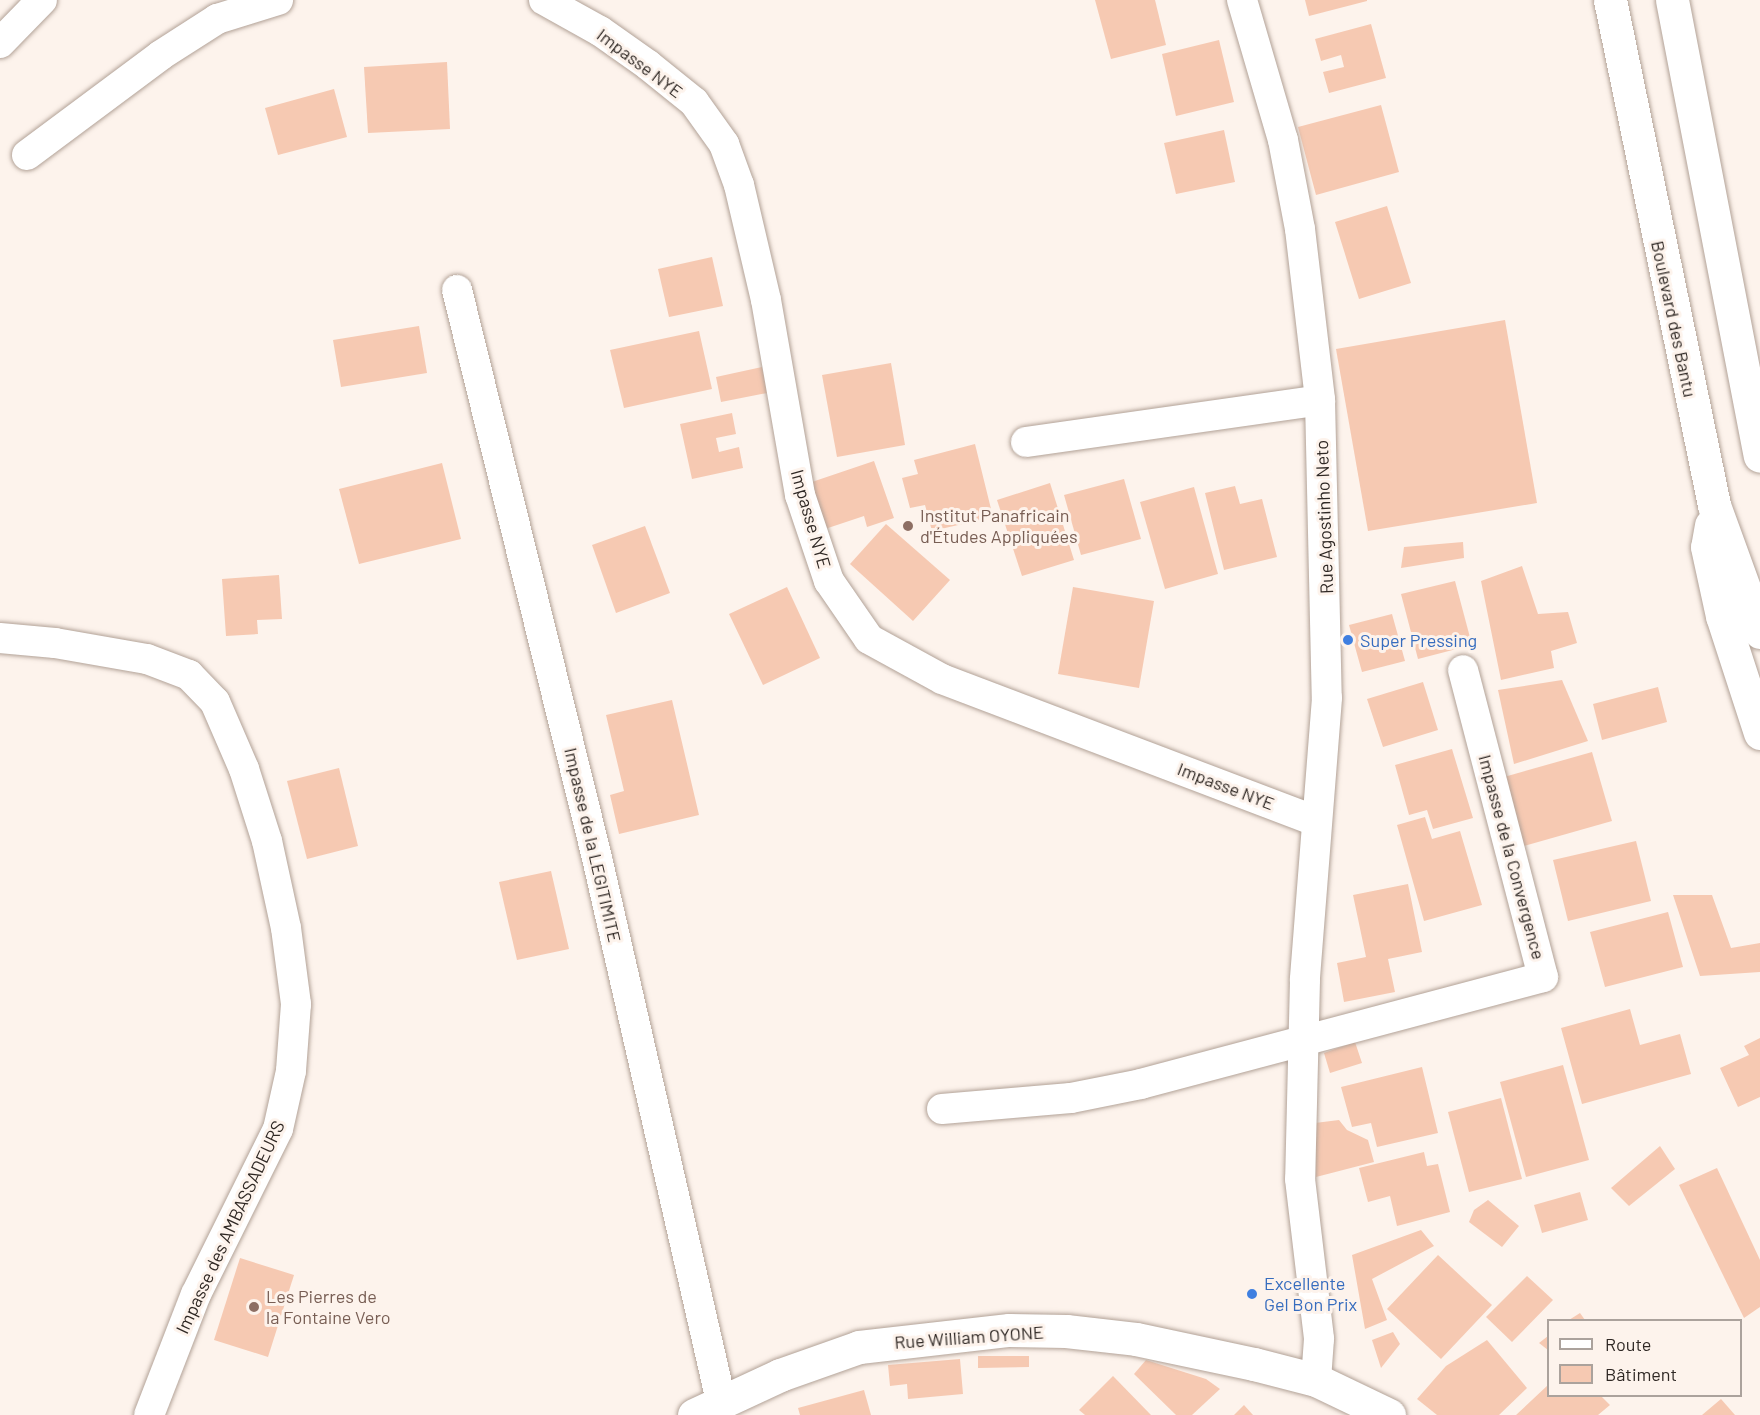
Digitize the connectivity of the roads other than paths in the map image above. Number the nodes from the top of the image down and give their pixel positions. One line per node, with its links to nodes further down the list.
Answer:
1 (42, 0): 7 (street)
2 (278, 0): 8 (street)
3 (544, 0): 18 (street, Impasse NYE)
4 (1242, 0): 10 (street, Rue Agostinho Neto)
5 (1610, 0): 13 (main road, Boulevard des Bantu)
6 (1672, 0): 12 (main road)
7 (0, 43)
8 (27, 155)
9 (457, 290): 22 (street, Impasse de la LEGITIMITE)
10 (1320, 400): 11 (street); 18 (street, Rue Agostinho Neto)
11 (1026, 442)
12 (1760, 453)
13 (1714, 505): 14 (main road, Boulevard des Bantu); 17 (main road)
14 (1760, 632)
15 (0, 638): 24 (street, Impasse des AMBASSADEURS)
16 (1463, 670): 19 (street, Impasse de la Convergence)
17 (1760, 733)
18 (1316, 821): 19 (street, Rue Agostinho Neto)
19 (1304, 1042): 20 (street); 21 (street, Rue Agostinho Neto)
20 (942, 1109)
21 (1316, 1380): 22 (main road, Rue William OYONE); 23 (main road, Rue William OYONE)
22 (707, 1408)
23 (1381, 1412)
24 (149, 1415)

